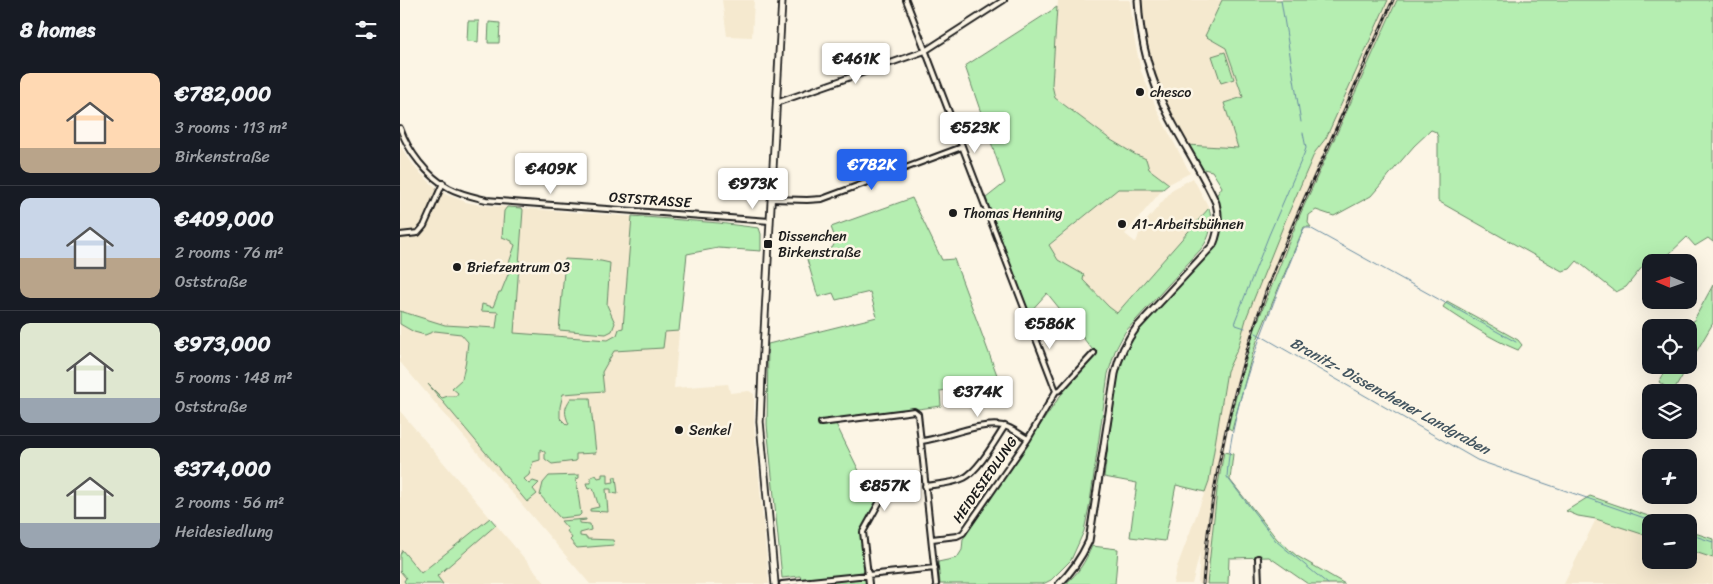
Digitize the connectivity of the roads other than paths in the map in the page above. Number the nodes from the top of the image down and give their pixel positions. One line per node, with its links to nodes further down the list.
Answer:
1 (782, 0): 6 (main road)
2 (906, 0): 5 (street)
3 (1004, 0): 5 (street)
4 (1138, 0): 29 (street)
5 (925, 51): 6 (street); 8 (street)
6 (776, 103): 10 (main road)
7 (400, 128): 9 (street, OSTSTRASSE)
8 (962, 147): 10 (street); 14 (street)
9 (443, 183): 11 (street, OSTSTRASSE); 12 (street)
10 (771, 199): 11 (main road)
11 (770, 221): 25 (main road)
12 (400, 235)
13 (1094, 353): 14 (street, HEIDESIEDLUNG)
14 (1056, 391): 17 (street, HEIDESIEDLUNG)
15 (821, 423): 18 (street)
16 (1005, 426): 17 (street, HEIDESIEDLUNG); 18 (street, HEIDESIEDLUNG); 20 (street, HEIDESIEDLUNG)
17 (1028, 439): 21 (street, HEIDESIEDLUNG)
18 (922, 441): 20 (street)
19 (890, 483): 24 (street)
20 (925, 486): 21 (street)
21 (932, 538): 23 (street)
22 (1258, 558): 30 (street)
23 (935, 568): 24 (street); 28 (street)
24 (869, 575): 26 (street); 27 (street)
25 (775, 584)
26 (782, 584)
27 (869, 584)
28 (936, 584)
29 (1059, 584)
30 (1259, 584)

